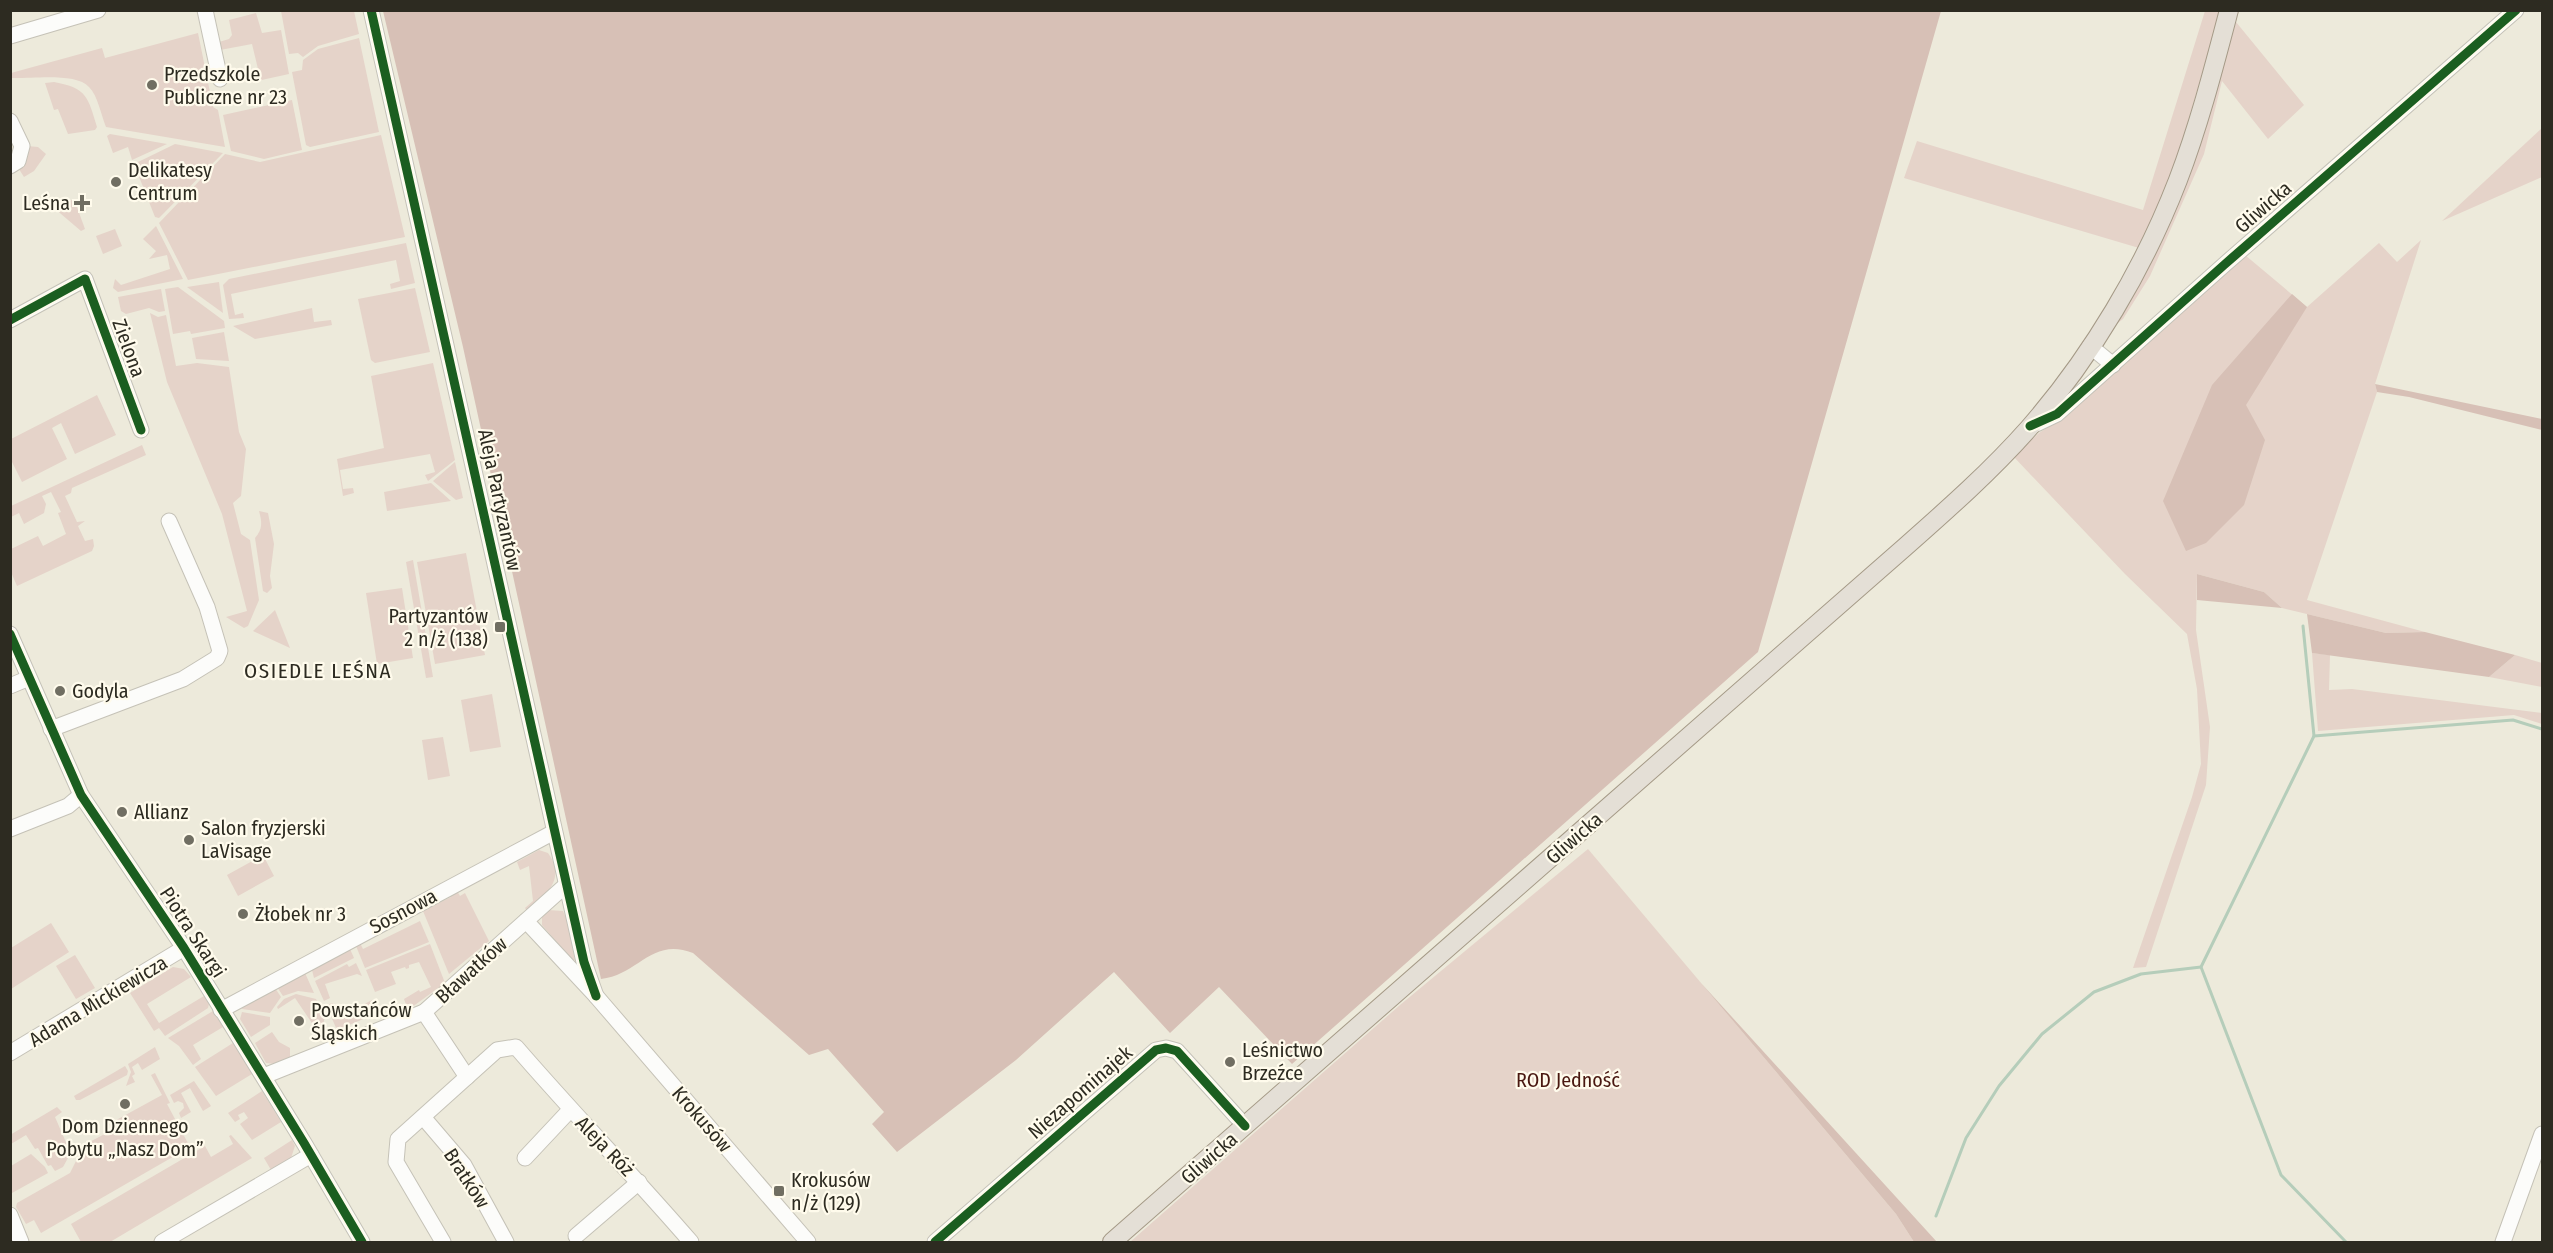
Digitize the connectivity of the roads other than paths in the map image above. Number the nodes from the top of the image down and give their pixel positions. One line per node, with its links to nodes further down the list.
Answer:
1 (98, 10): 6 (street)
2 (205, 10): 7 (street)
3 (371, 10): 22 (street, Aleja Partyzantów)
4 (2229, 10): 11 (main road, Gliwicka)
5 (2516, 10): 12 (street, Gliwicka)
6 (10, 36)
7 (220, 79)
8 (10, 121): 9 (street)
9 (10, 166)
10 (10, 320): 14 (street, Zielona)
11 (2090, 346): 12 (street); 13 (main road, Gliwicka)
12 (2113, 365): 13 (street, Gliwicka)
13 (2030, 426): 34 (main road, Gliwicka)
14 (141, 430)
15 (169, 521): 19 (street)
16 (10, 634): 17 (street, Piotra Skargi)
17 (28, 678): 18 (street); 19 (street, Piotra Skargi)
18 (10, 686)
19 (51, 729): 20 (street, Piotra Skargi)
20 (81, 795): 21 (street); 25 (street, Piotra Skargi)
21 (10, 830)
22 (554, 832): 23 (street, Aleja Partyzantów); 27 (street, Sosnowa)
23 (566, 885): 24 (street, Bławatków); 26 (street, Aleja Partyzantów)
24 (526, 921): 26 (street, Krokusów); 28 (street, Bławatków)
25 (184, 948): 27 (street, Piotra Skargi); 29 (street, Adama Mickiewicza)
26 (596, 996): 47 (street, Krokusów)
27 (221, 1010): 30 (street, Piotra Skargi)
28 (424, 1012): 30 (street, Bławatków); 31 (street)
29 (10, 1053)
30 (264, 1076): 36 (street, Piotra Skargi)
31 (467, 1077): 32 (street, Aleja Róż); 33 (street, Aleja Róż)
32 (570, 1110): 37 (street, Aleja Róż); 38 (street, Aleja Róż)
33 (423, 1117): 44 (street, Aleja Róż); 45 (street, Bratków)
34 (1245, 1126): 48 (street, Niezapominajek); 49 (main road, Gliwicka)
35 (2542, 1134): 50 (street)
36 (311, 1155): 42 (street); 43 (street, Piotra Skargi)
37 (525, 1158)
38 (639, 1182): 40 (street, Aleja Róż); 46 (street, Aleja Róż)
39 (10, 1215): 41 (street)
40 (576, 1236)
41 (21, 1242)
42 (162, 1242)
43 (362, 1242)
44 (442, 1242)
45 (506, 1242)
46 (691, 1242)
47 (808, 1242)
48 (934, 1242)
49 (1112, 1242)
50 (2503, 1242)

